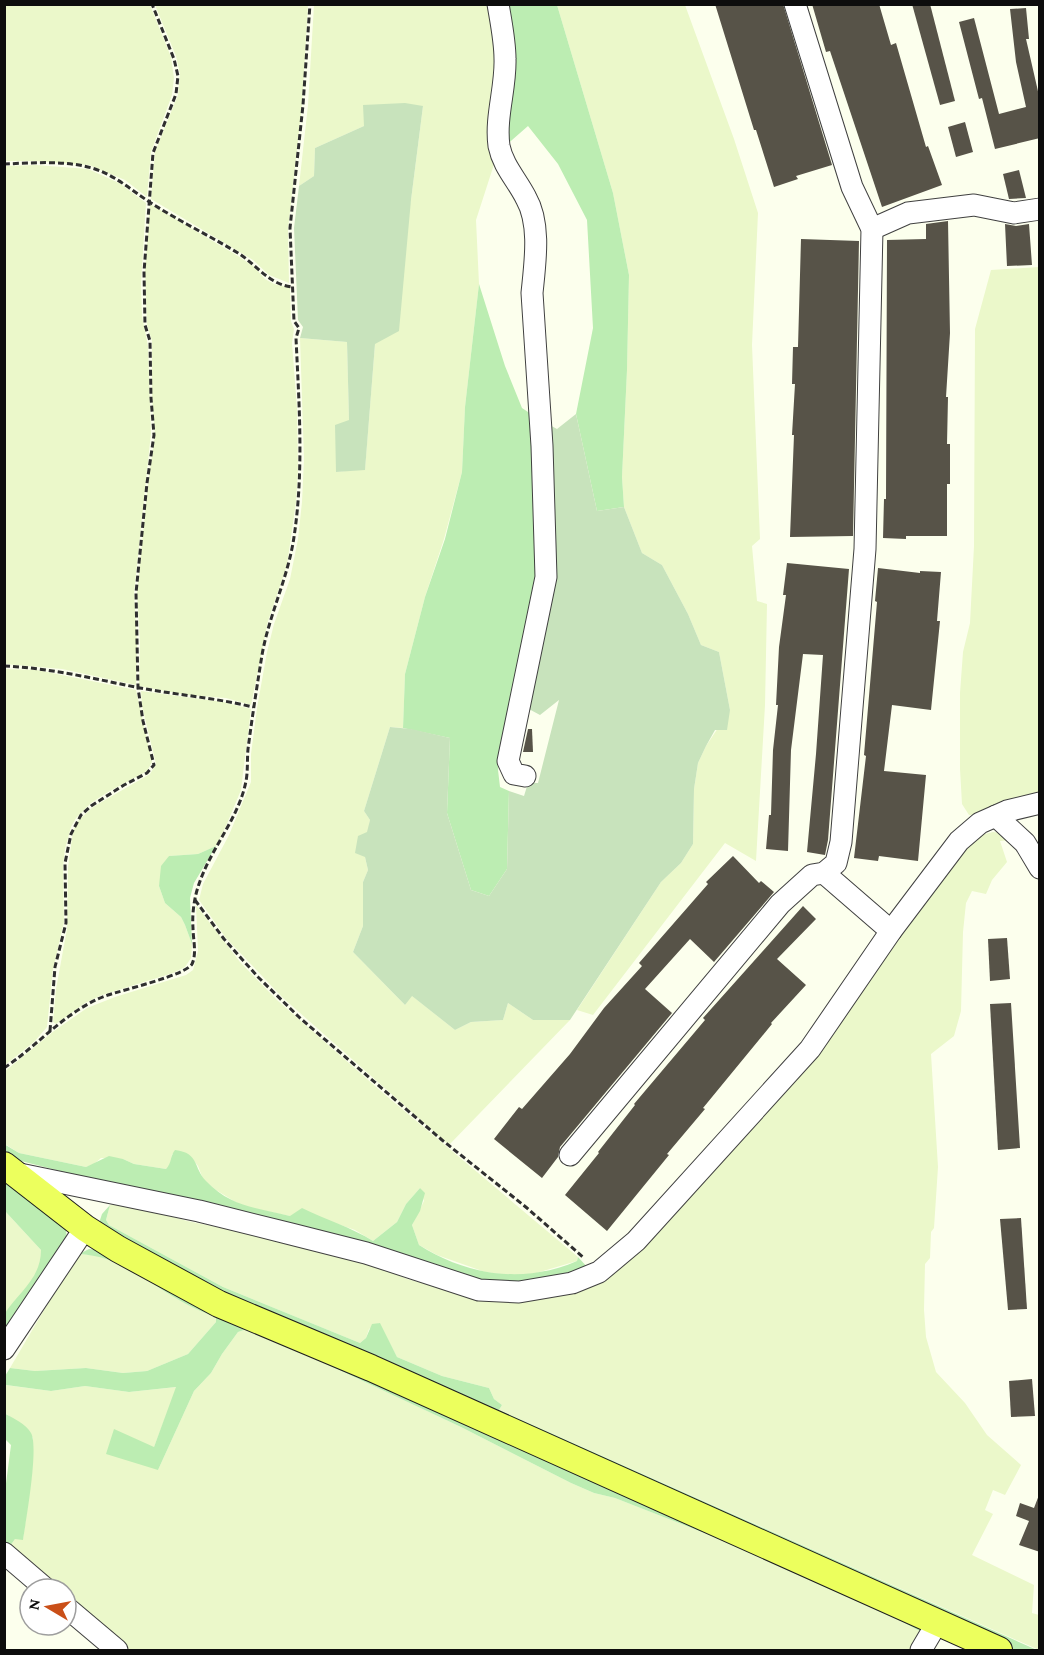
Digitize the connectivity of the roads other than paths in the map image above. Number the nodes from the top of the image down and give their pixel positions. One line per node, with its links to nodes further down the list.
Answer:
1 (498, 4): 5 (street)
2 (795, 4): 4 (street)
3 (1040, 209): 4 (street)
4 (872, 229): 9 (street)
5 (525, 776)
6 (1040, 803): 7 (street)
7 (996, 816): 8 (street); 10 (street)
8 (1040, 868)
9 (824, 873): 10 (street); 11 (street)
10 (891, 931): 12 (street)
11 (570, 1155)
12 (9, 1169): 13 (main road)
13 (85, 1228): 14 (street); 18 (main road)
14 (4, 1349)
15 (4, 1553): 16 (street)
16 (32, 1577)
17 (78, 1617): 19 (street)
18 (937, 1623): 20 (street); 21 (main road)
19 (117, 1650)
20 (921, 1650)
21 (999, 1650)

